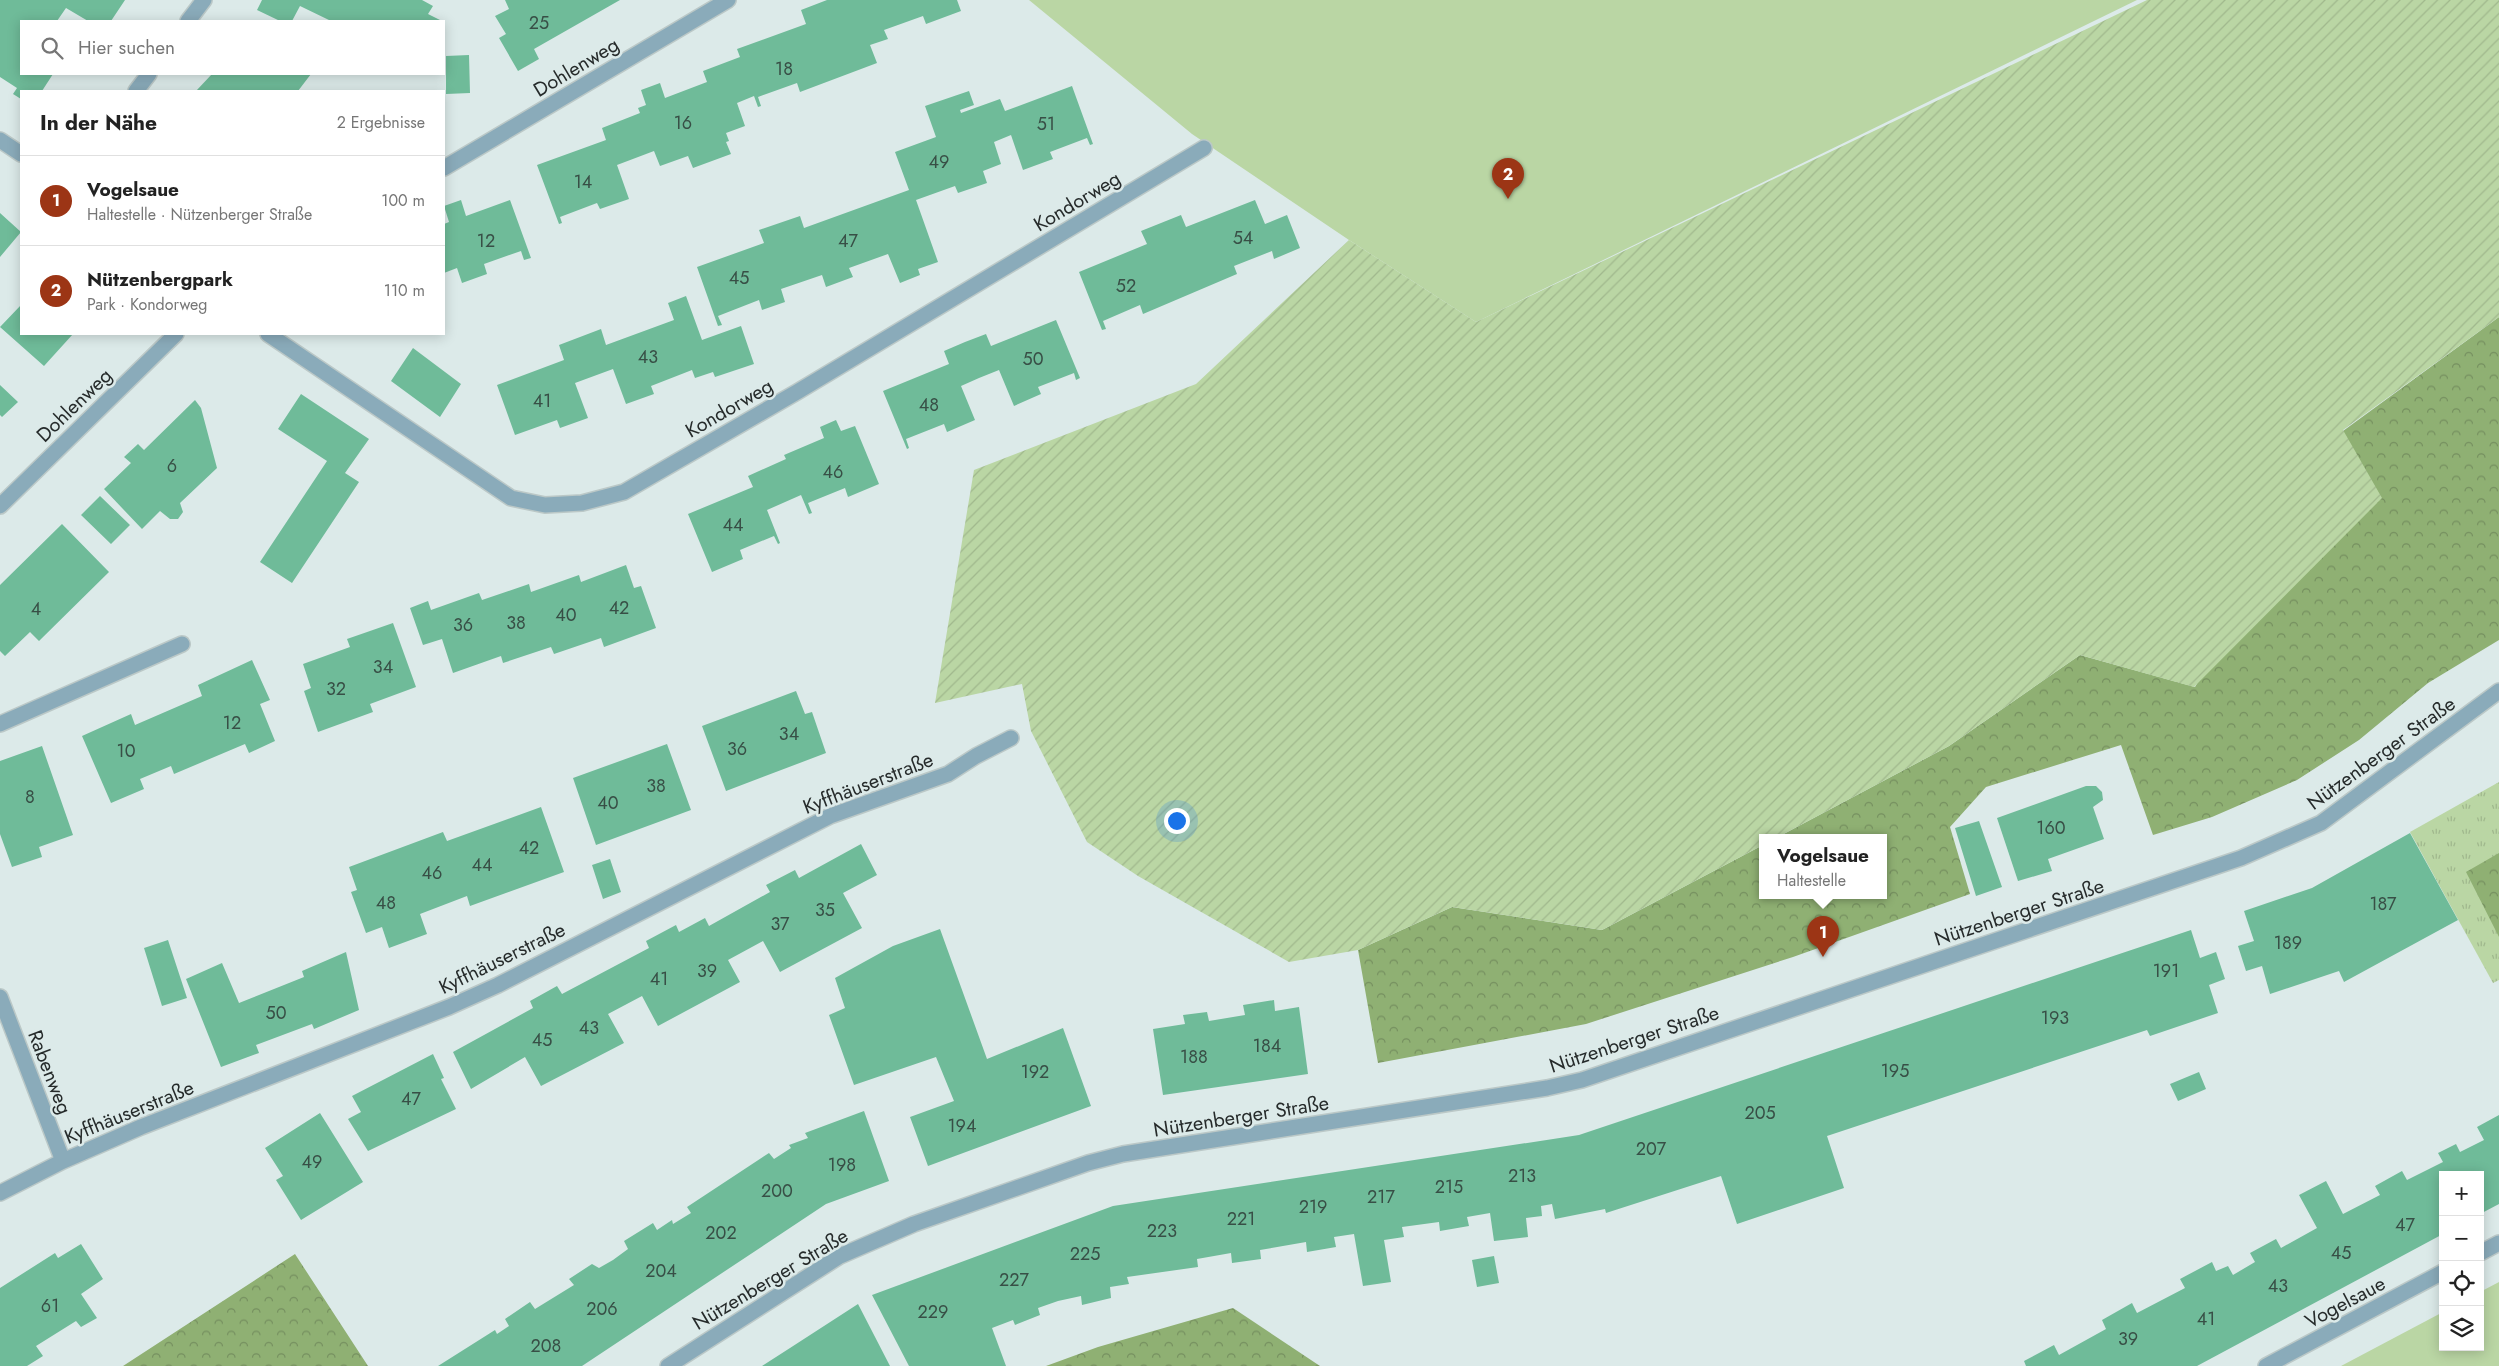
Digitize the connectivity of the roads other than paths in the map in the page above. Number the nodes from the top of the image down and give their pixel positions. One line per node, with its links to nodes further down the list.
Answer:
1 (204, 0): 3 (street)
2 (728, 0): 9 (street, Dohlenweg)
3 (189, 20)
4 (148, 75): 5 (street)
5 (137, 90)
6 (0, 140): 8 (street)
7 (1204, 148): 11 (street, Kondorweg)
8 (20, 153)
9 (445, 167)
10 (175, 335): 12 (street, Dohlenweg)
11 (269, 335)
12 (0, 506)
13 (182, 644): 15 (street)
14 (2499, 691): 23 (street, Nützenberger Straße)
15 (0, 724)
16 (1012, 738): 18 (street, Kyffhäuserstraße)
17 (0, 997): 18 (street, Rabenweg)
18 (63, 1161): 19 (street, Kyffhäuserstraße)
19 (0, 1193)
20 (2499, 1243): 21 (street)
21 (2484, 1251)
22 (2439, 1274): 24 (street, Vogelsaue)
23 (668, 1366)
24 (2266, 1366)

